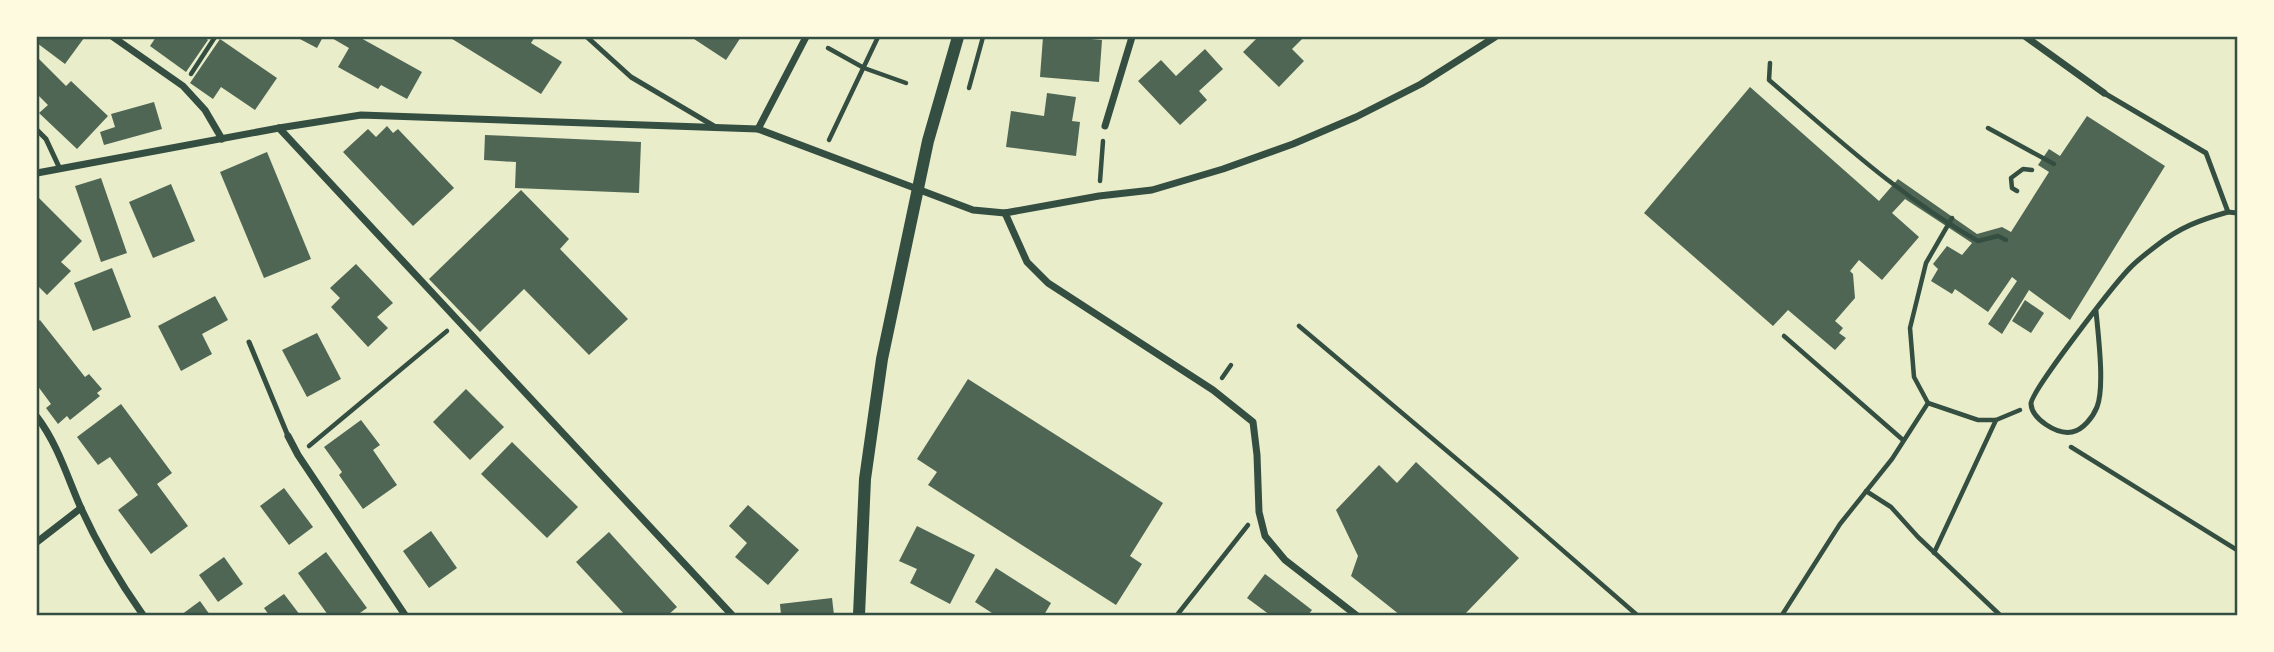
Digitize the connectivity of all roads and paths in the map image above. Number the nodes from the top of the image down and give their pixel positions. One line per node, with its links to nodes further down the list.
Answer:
1 (113, 37): 15 (street)
2 (215, 37): 15 (path)
3 (587, 37): 20 (lane)
4 (806, 37): 22 (street)
5 (878, 37): 13 (path)
6 (958, 37): 31 (street)
7 (983, 37): 16 (path)
8 (1132, 37): 18 (street)
9 (1496, 37): 33 (street)
10 (2026, 37): 17 (street)
11 (828, 48): 13 (path)
12 (1770, 63): 38 (path)
13 (864, 68): 14 (path); 26 (path)
14 (906, 83)
15 (183, 86): 24 (street)
16 (969, 88)
17 (2104, 93): 34 (lane)
18 (1105, 126)
19 (279, 128): 20 (street); 24 (street); 41 (street)
20 (716, 128): 22 (street)
21 (1988, 128): 27 (path)
22 (758, 129): 26 (street)
23 (37, 130): 28 (lane)
24 (222, 139): 28 (street)
25 (1102, 151): 33 (path)
26 (823, 153): 31 (street)
27 (2054, 164)
28 (60, 169): 30 (street)
29 (2032, 170): 32 (path)
30 (37, 173)
31 (918, 188): 35 (street); 62 (street)
32 (2017, 191)
33 (1099, 196): 35 (street)
34 (2228, 212): 36 (lane); 40 (lane)
35 (1004, 213): 55 (street)
36 (2237, 213)
37 (1952, 218): 38 (path)
38 (1948, 224): 39 (path); 45 (path)
39 (2006, 240)
40 (2096, 311): 46 (lane); 49 (lane)
41 (459, 322): 52 (path); 61 (street)
42 (1299, 326): 65 (path)
43 (1784, 337): 51 (path)
44 (249, 342): 50 (lane)
45 (1928, 403): 48 (path); 51 (path)
46 (2031, 406): 48 (path); 49 (lane)
47 (37, 417): 54 (street)
48 (1996, 420): 58 (path)
49 (2057, 430): 57 (path)
50 (288, 436): 52 (street)
51 (1903, 440): 53 (path)
52 (298, 455): 60 (street)
53 (1866, 491): 58 (path); 66 (path)
54 (81, 508): 56 (street); 59 (street)
55 (1259, 512): 63 (path); 64 (street)
56 (37, 542)
57 (2237, 550)
58 (1934, 553): 67 (path)
59 (143, 615)
60 (405, 615)
61 (732, 615)
62 (859, 615)
63 (1177, 615)
64 (1356, 615)
65 (1637, 615)
66 (1782, 615)
67 (2000, 615)

